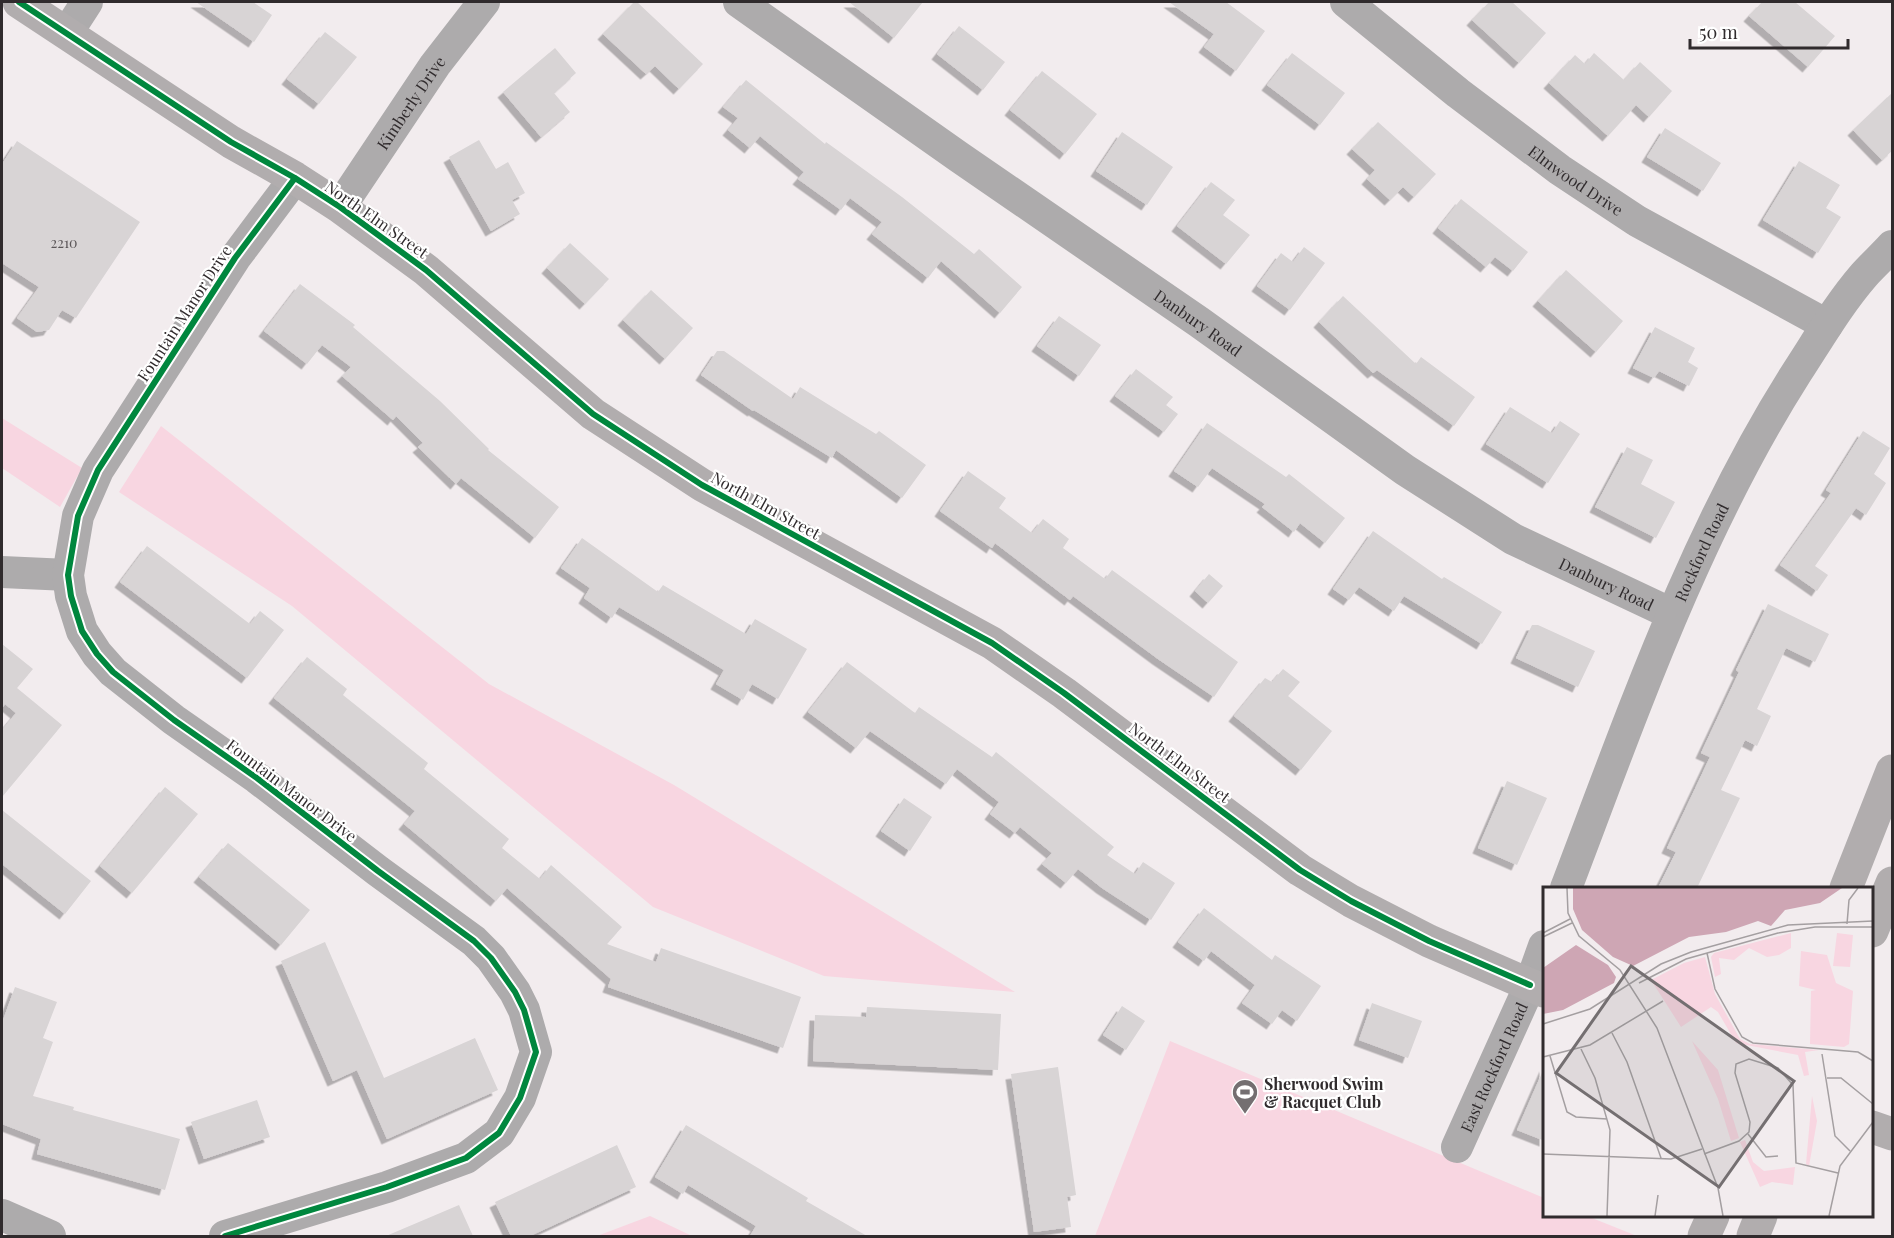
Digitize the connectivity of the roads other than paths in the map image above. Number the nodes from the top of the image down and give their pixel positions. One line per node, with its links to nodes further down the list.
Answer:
1 (19, 2): 6 (main road, North Elm Street)
2 (87, 2): 6 (street)
3 (484, 2): 8 (street, Kimberly Drive)
4 (739, 2): 13 (street, Danbury Road)
5 (1346, 2): 10 (street, Elmwood Drive)
6 (67, 33): 7 (main road, North Elm Street)
7 (295, 178): 8 (main road, North Elm Street); 12 (street, Fountain Manor Drive)
8 (340, 207): 20 (main road, North Elm Street)
9 (1893, 246): 10 (street, Rockford Road)
10 (1827, 325): 13 (street, Rockford Road)
11 (2, 573): 12 (street)
12 (68, 575): 28 (street, Fountain Manor Drive)
13 (1672, 614): 16 (street, Rockford Road)
14 (1893, 771): 17 (main road)
15 (1893, 883): 18 (main road)
16 (1566, 887)
17 (1846, 887)
18 (1873, 929)
19 (1543, 956): 20 (street)
20 (1537, 988): 23 (street, East Rockford Road)
21 (1873, 1127): 22 (main road)
22 (1893, 1134)
23 (1457, 1147)
24 (2, 1215): 27 (street)
25 (1712, 1217): 29 (main road)
26 (1760, 1217): 30 (main road)
27 (50, 1236)
28 (225, 1236)
29 (1704, 1236)
30 (1753, 1236)

